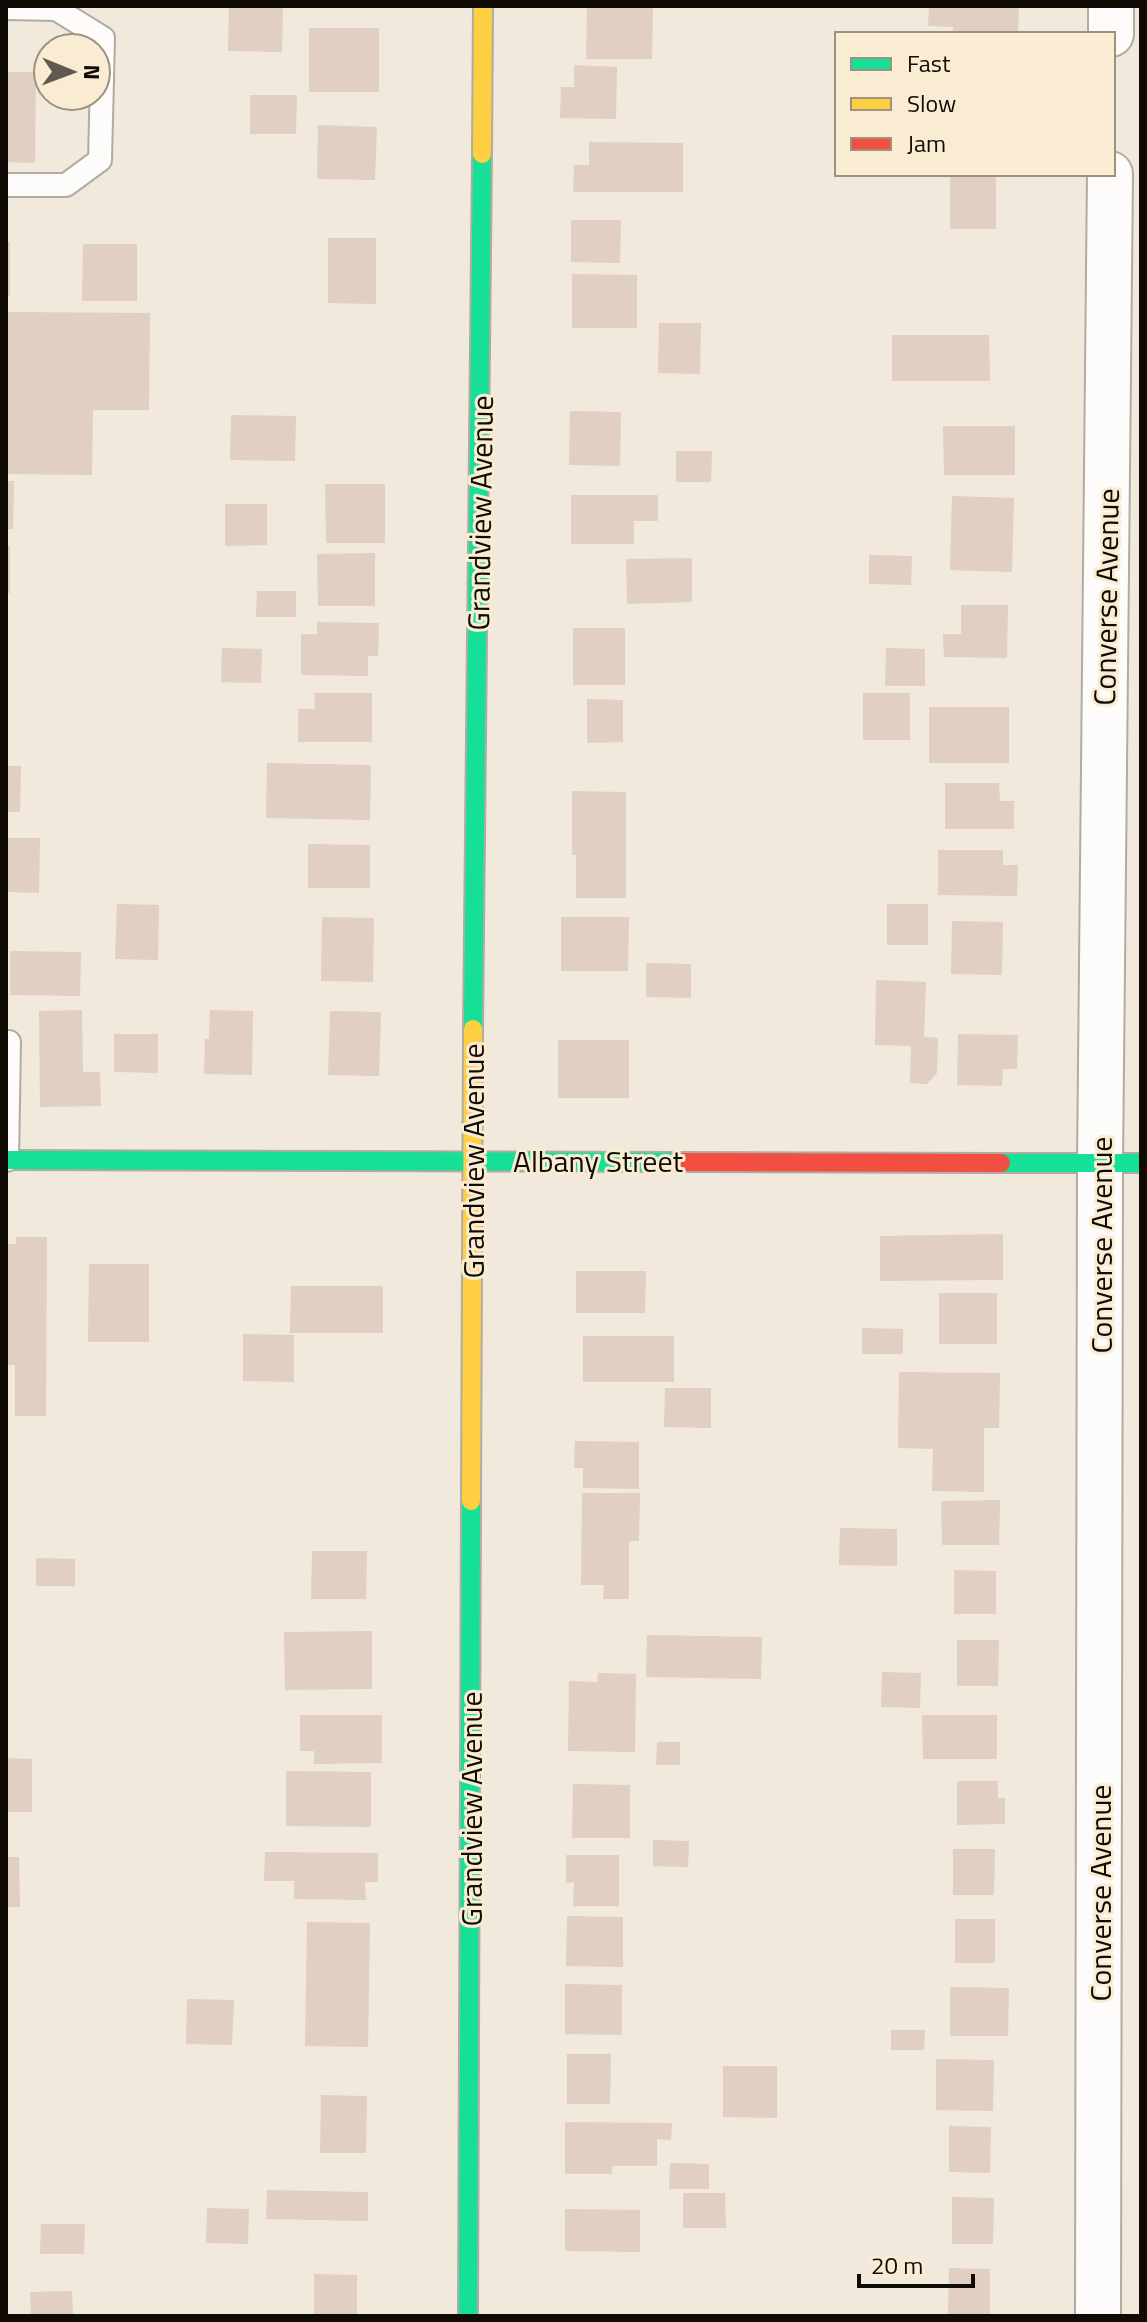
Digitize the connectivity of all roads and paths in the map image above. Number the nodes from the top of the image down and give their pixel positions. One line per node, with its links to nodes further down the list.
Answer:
1 (483, 6): 10 (street, Grandview Avenue)
2 (1111, 6): 5 (street)
3 (6, 8): 4 (lane)
4 (56, 8): 7 (lane)
5 (1111, 32)
6 (1110, 176): 11 (street, Converse Avenue)
7 (6, 185)
8 (6, 1042): 9 (lane)
9 (7, 1160): 10 (street, Albany Street)
10 (472, 1162): 11 (street, Albany Street); 12 (street, Grandview Avenue)
11 (1120, 1164): 13 (street, Converse Avenue)
12 (468, 2316)
13 (1098, 2316)

